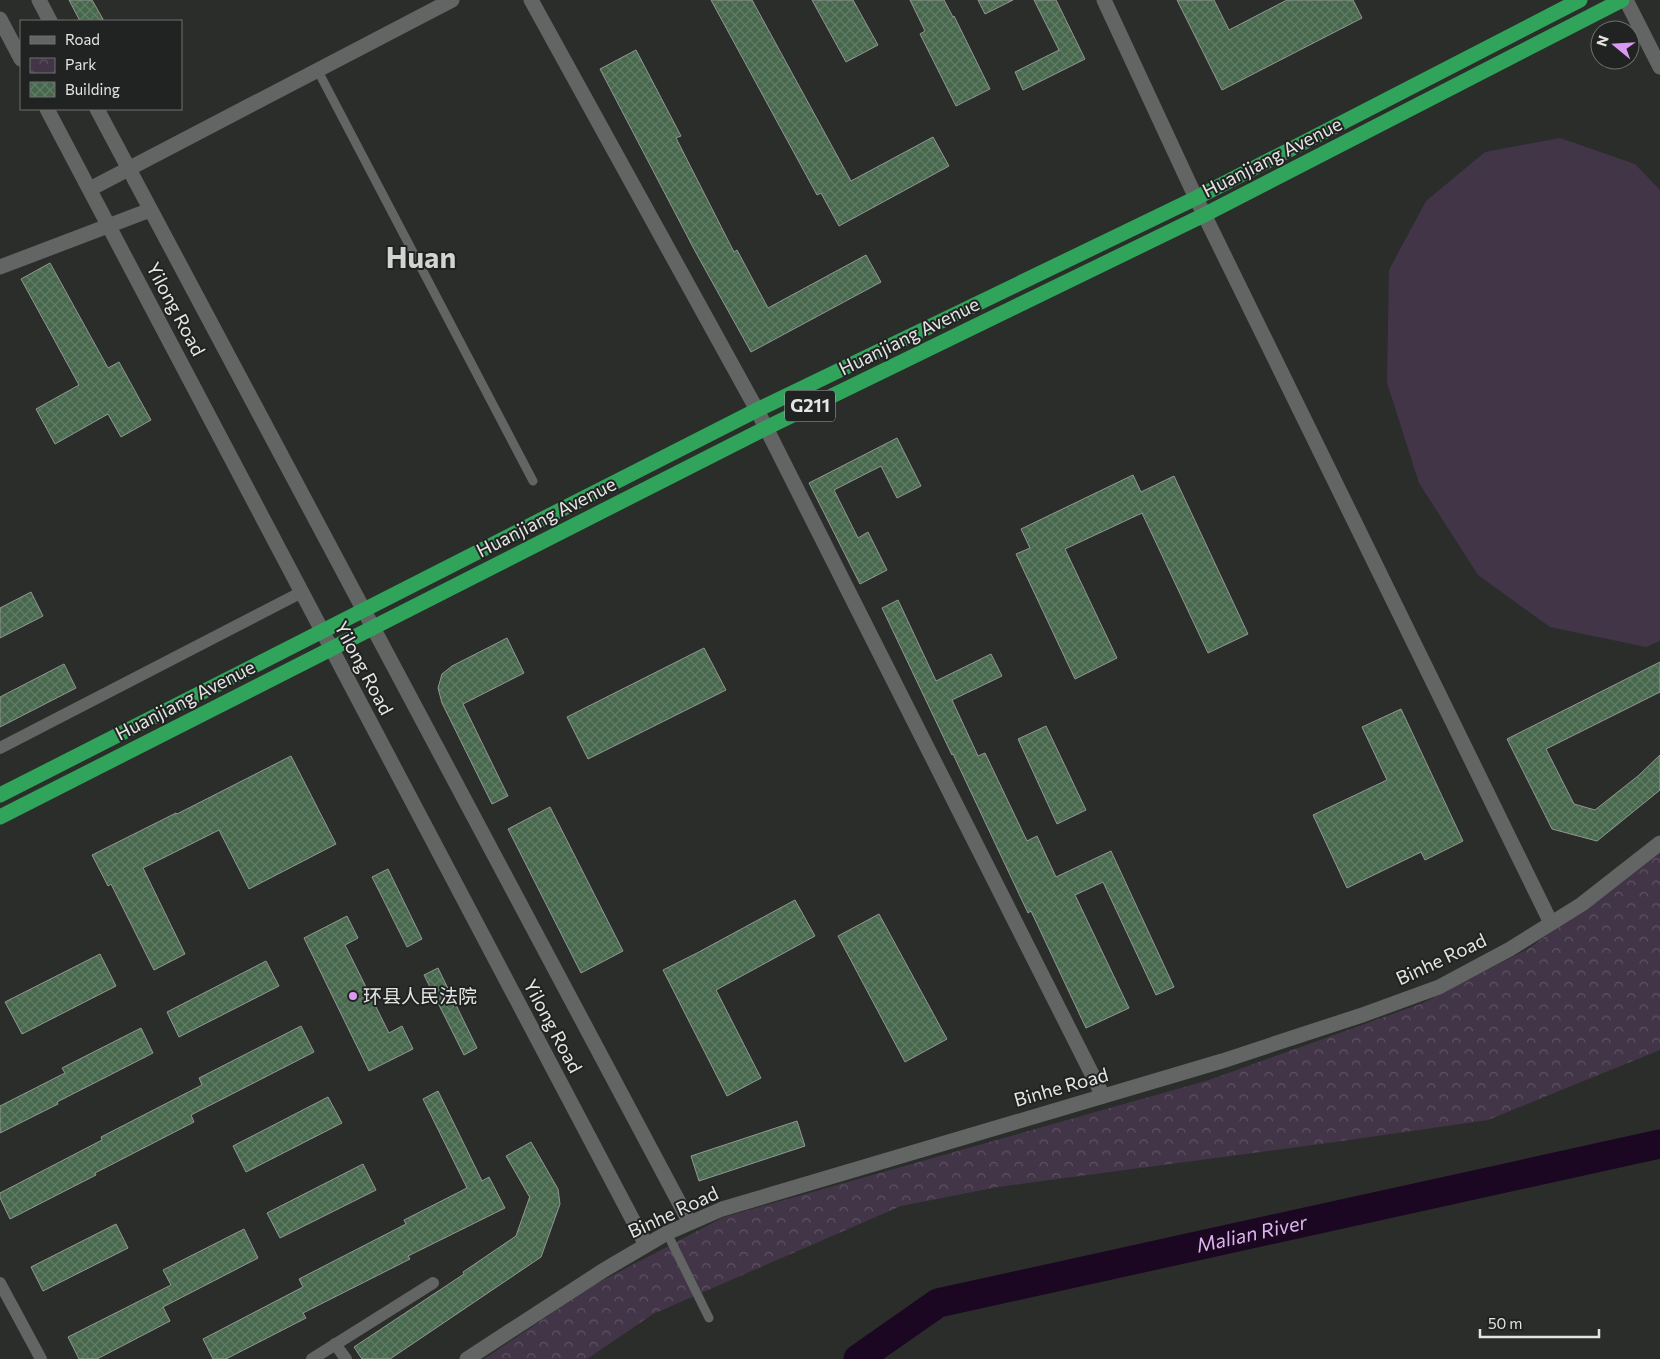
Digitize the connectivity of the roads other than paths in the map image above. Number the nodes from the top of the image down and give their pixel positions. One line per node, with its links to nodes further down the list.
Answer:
1 (39, 0): 8 (main road)
2 (452, 0): 11 (main road)
3 (531, 0): 21 (main road)
4 (1104, 0): 16 (main road)
5 (1580, 0): 16 (highway, Huanjiang Avenue / G211)
6 (1624, 0): 10 (main road); 18 (highway, Huanjiang Avenue / G211)
7 (0, 19): 9 (main road)
8 (49, 20)
9 (20, 57)
10 (1660, 67)
11 (318, 71): 14 (main road); 23 (street)
12 (48, 110): 15 (main road, Yilong Road)
13 (98, 110): 14 (main road, Yilong Road)
14 (128, 168): 15 (main road); 17 (main road, Yilong Road)
15 (90, 189): 19 (main road, Yilong Road)
16 (1196, 198): 18 (main road); 21 (highway, Huanjiang Avenue / G211)
17 (150, 210): 19 (main road); 25 (main road, Yilong Road)
18 (1204, 215): 22 (highway, Huanjiang Avenue / G211); 33 (main road)
19 (109, 225): 20 (main road); 24 (main road, Yilong Road)
20 (0, 268)
21 (757, 410): 22 (main road); 25 (highway, Huanjiang Avenue / G211)
22 (766, 428): 26 (highway, Huanjiang Avenue / G211); 34 (main road)
23 (533, 481)
24 (302, 592): 27 (main road, Yilong Road); 29 (street)
25 (364, 611): 26 (main road, Yilong Road); 27 (highway, Huanjiang Avenue / G211)
26 (373, 628): 28 (highway, Huanjiang Avenue / G211); 35 (main road, Yilong Road)
27 (323, 632): 28 (main road, Yilong Road); 30 (highway, Huanjiang Avenue / G211)
28 (332, 649): 31 (highway, Huanjiang Avenue / G211); 37 (main road, Yilong Road)
29 (0, 748)
30 (2, 790)
31 (0, 817)
32 (1660, 843): 33 (main road, Binhe Road)
33 (1550, 923): 34 (main road, Binhe Road)
34 (1103, 1096): 35 (main road, Binhe Road)
35 (690, 1223): 36 (main road, Binhe Road)
36 (667, 1233): 37 (main road, Binhe Road); 40 (street)
37 (646, 1245): 45 (main road, Binhe Road)
38 (433, 1283): 41 (street)
39 (0, 1284): 42 (street)
40 (709, 1318)
41 (335, 1344): 43 (street); 44 (street)
42 (40, 1359)
43 (312, 1359)
44 (346, 1359)
45 (467, 1359)

